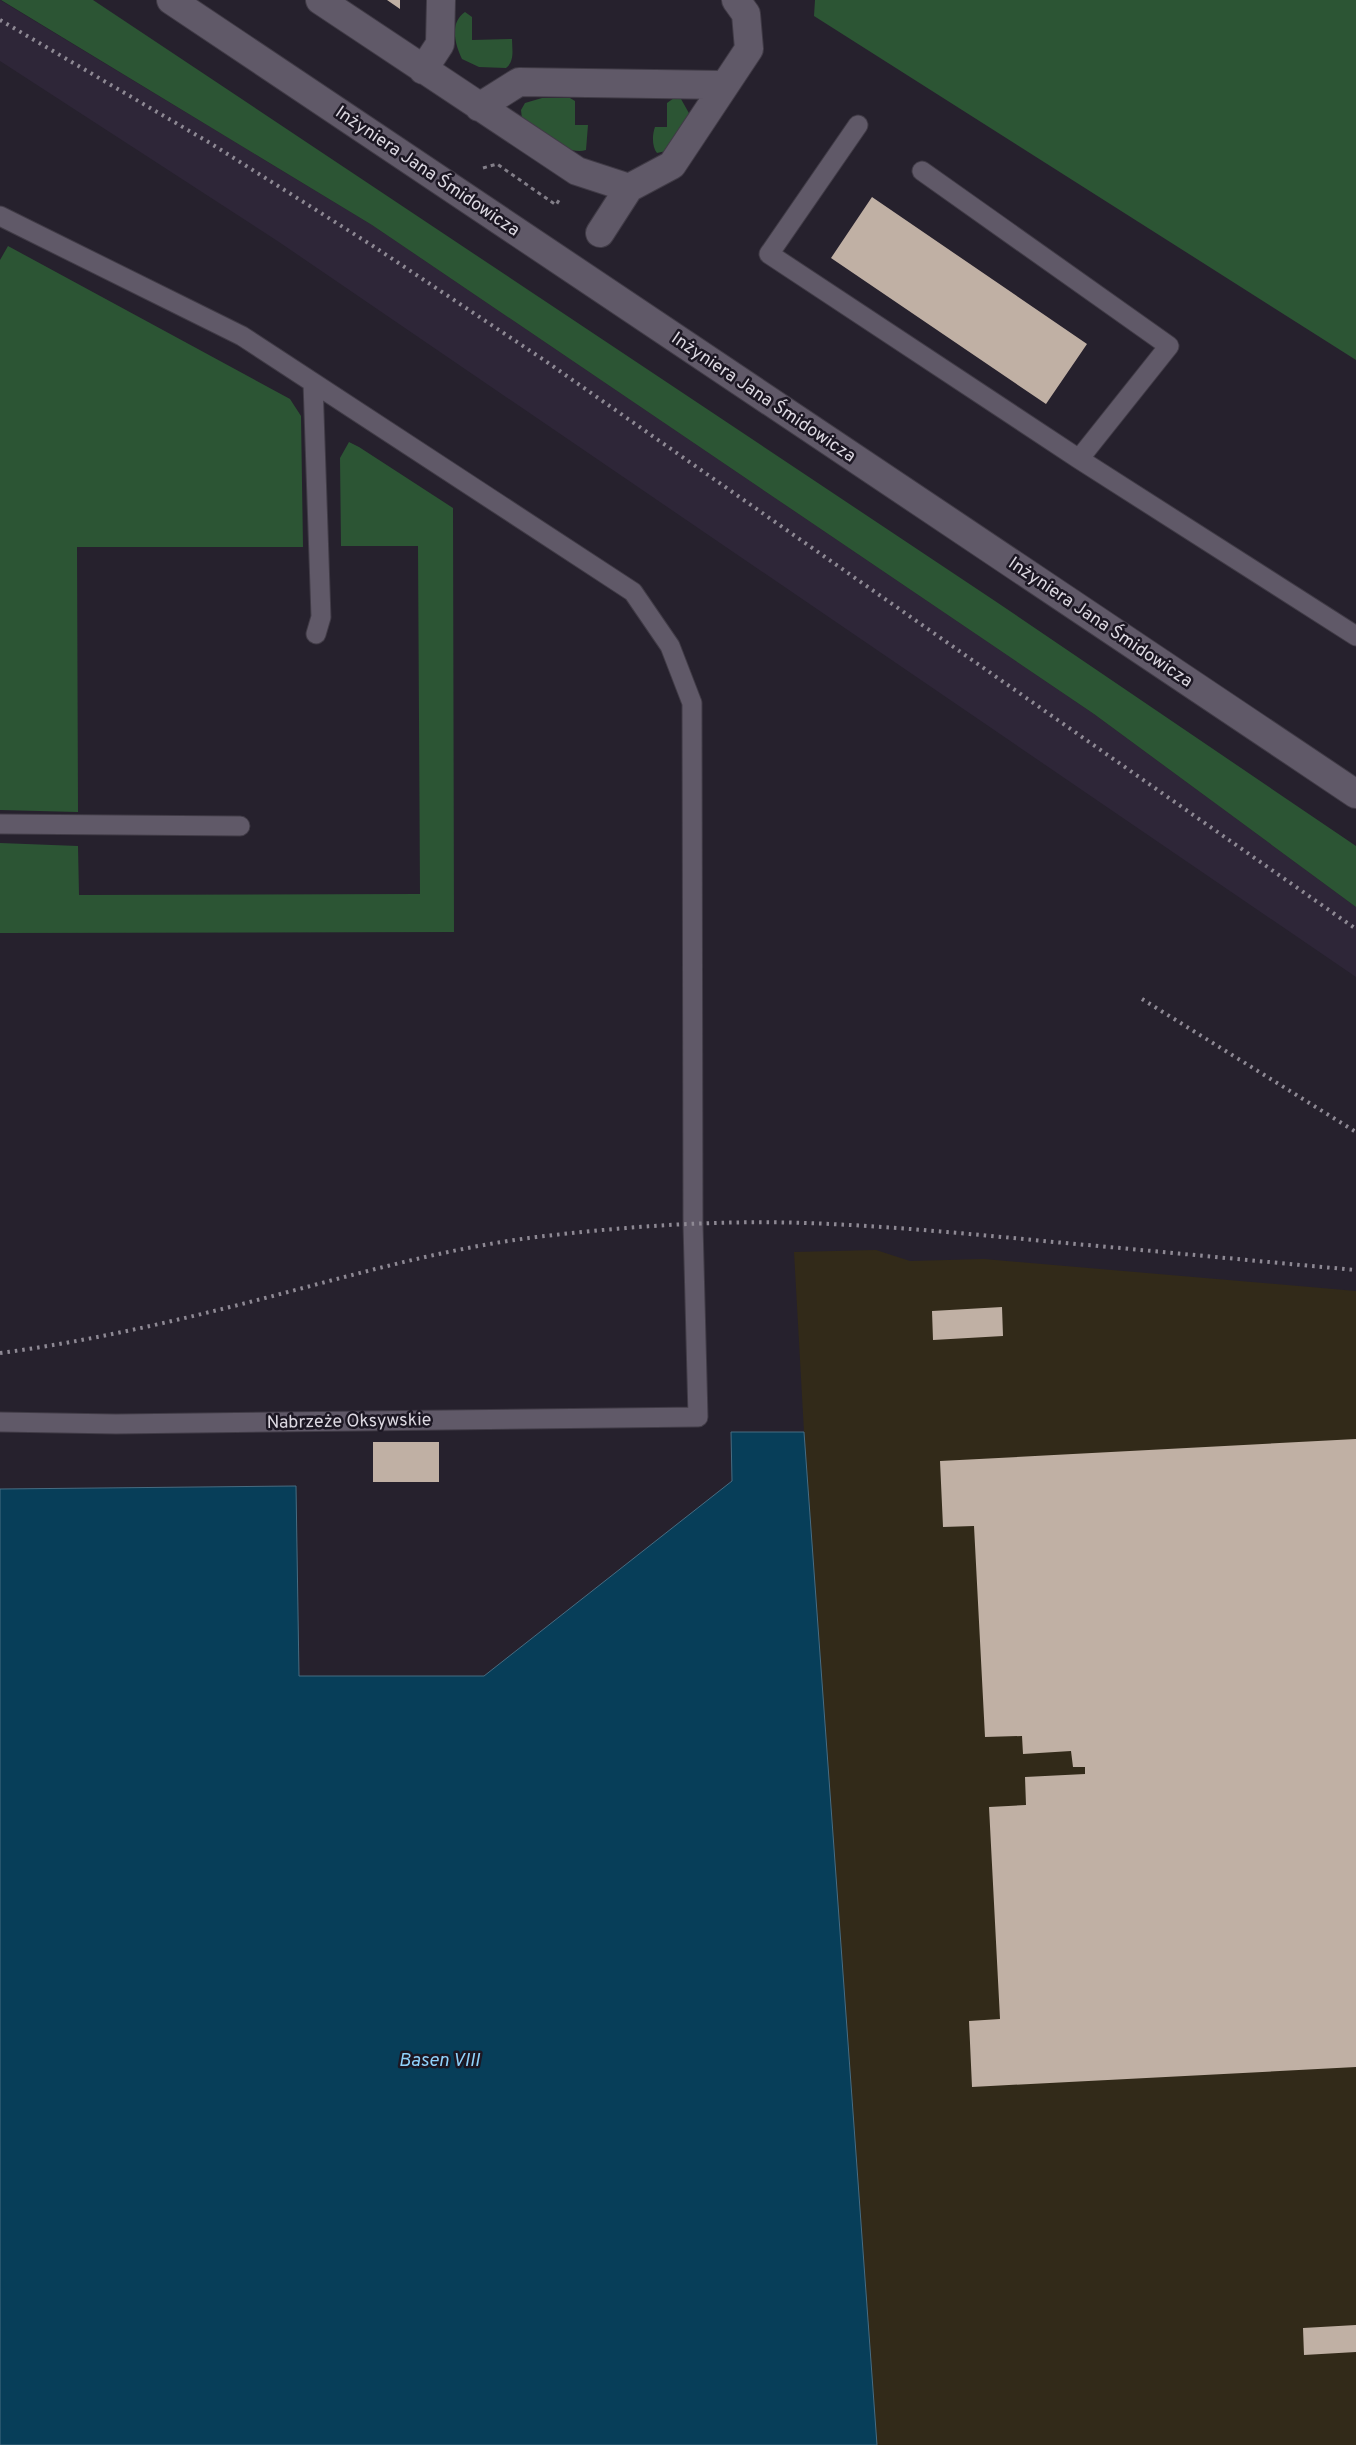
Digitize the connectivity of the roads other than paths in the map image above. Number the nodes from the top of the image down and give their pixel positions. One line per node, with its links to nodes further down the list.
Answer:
1 (171, 0): 17 (street, Inżyniera Jana Śmidowicza)
2 (320, 0): 5 (street)
3 (441, 0): 5 (street)
4 (736, 0): 6 (street)
5 (423, 70): 7 (street)
6 (723, 86): 7 (street); 10 (street)
7 (479, 107): 10 (street)
8 (858, 126): 14 (lane)
9 (922, 170): 14 (lane)
10 (629, 188): 12 (street)
11 (0, 216): 13 (lane)
12 (600, 233)
13 (313, 383): 15 (lane); 20 (lane, Nabrzeże Oksywskie)
14 (1079, 459): 16 (lane)
15 (316, 634)
16 (1356, 636)
17 (1356, 794)
18 (0, 824): 19 (lane)
19 (240, 826)
20 (0, 1422)

